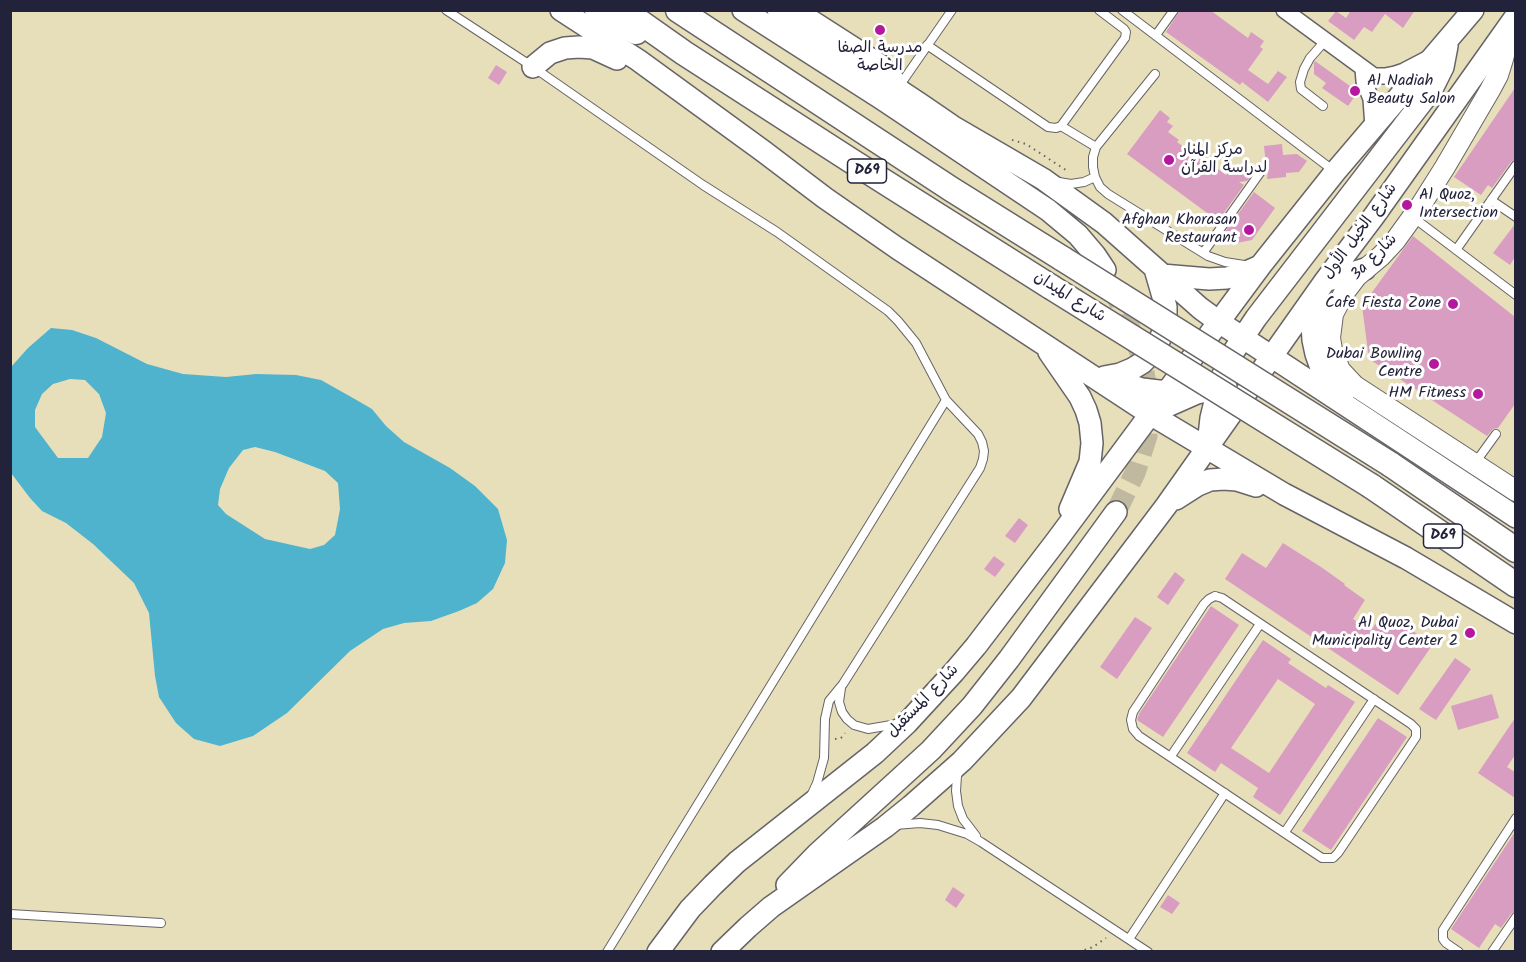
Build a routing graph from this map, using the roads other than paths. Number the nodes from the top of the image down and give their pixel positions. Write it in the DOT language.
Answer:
graph roads {
  1 [pos="446,10"];
  2 [pos="561,10"];
  3 [pos="597,10"];
  4 [pos="623,10"];
  5 [pos="678,10"];
  6 [pos="701,10"];
  7 [pos="743,10"];
  8 [pos="778,10"];
  9 [pos="800,10"];
  10 [pos="952,10"];
  11 [pos="1099,10"];
  12 [pos="1122,10"];
  13 [pos="1174,10"];
  14 [pos="1284,10"];
  15 [pos="1473,10"];
  16 [pos="1512,21"];
  17 [pos="1156,35"];
  18 [pos="1325,41"];
  19 [pos="927,45"];
  20 [pos="1442,48"];
  21 [pos="684,53"];
  22 [pos="638,60"];
  23 [pos="758,62"];
  24 [pos="533,67"];
  25 [pos="1363,68"];
  26 [pos="1155,74"];
  27 [pos="902,89"];
  28 [pos="1323,106"];
  29 [pos="1061,126"];
  30 [pos="1373,127"];
  31 [pos="1096,147"];
  32 [pos="1515,165"];
  33 [pos="1262,170"];
  34 [pos="1335,172"];
  35 [pos="1095,177"];
  36 [pos="1043,179"];
  37 [pos="1491,200"];
  38 [pos="1413,217"];
  39 [pos="1515,217"];
  40 [pos="1456,250"];
  41 [pos="1206,255"];
  42 [pos="1261,265"];
  43 [pos="1365,269"];
  44 [pos="1105,270"];
  45 [pos="1159,272"];
  46 [pos="1321,286"];
  47 [pos="1515,295"];
  48 [pos="1219,322"];
  49 [pos="1242,338"];
  50 [pos="1042,343"];
  51 [pos="1272,357"];
  52 [pos="1095,377"];
  53 [pos="1254,382"];
  54 [pos="1213,386"];
  55 [pos="1167,392"];
  56 [pos="946,400"];
  57 [pos="1150,414"];
  58 [pos="1384,430"];
  59 [pos="1496,434"];
  60 [pos="1201,445"];
  61 [pos="1474,464"];
  62 [pos="1515,491"];
  63 [pos="1284,494"];
  64 [pos="1166,506"];
  65 [pos="1116,512"];
  66 [pos="1515,517"];
  67 [pos="1057,540"];
  68 [pos="1515,550"];
  69 [pos="1515,585"];
  70 [pos="1515,622"];
  71 [pos="1260,624"];
  72 [pos="843,684"];
  73 [pos="1374,699"];
  74 [pos="907,723"];
  75 [pos="1171,756"];
  76 [pos="962,761"];
  77 [pos="1225,793"];
  78 [pos="806,807"];
  79 [pos="1515,818"];
  80 [pos="885,827"];
  81 [pos="1285,832"];
  82 [pos="981,842"];
  83 [pos="771,907"];
  84 [pos="10,914"];
  85 [pos="1515,917"];
  86 [pos="161,923"];
  87 [pos="1129,939"];
  88 [pos="607,951"];
  89 [pos="658,951"];
  90 [pos="722,951"];
  91 [pos="1148,951"];
  92 [pos="1460,951"];
  93 [pos="1492,951"];
  1 -- 24 [label="lane"];
  2 -- 22 [label="main road"];
  3 -- 21 [label="main road"];
  4 -- 21 [label="main road, شارع الميدان / D69"];
  5 -- 23 [label="main road, شارع الميدان / D69"];
  6 -- 23 [label="main road"];
  7 -- 44 [label="main road"];
  8 -- 27 [label="main road"];
  9 -- 27 [label="street"];
  10 -- 19 [label="lane"];
  11 -- 29 [label="lane"];
  12 -- 17 [label="lane"];
  13 -- 17 [label="lane"];
  14 -- 18 [label="street"];
  15 -- 20 [label="main road"];
  16 -- 38 [label="street, 3a شارع"];
  16 -- 46 [label="main road, شارع الخيل الأول"];
  17 -- 34 [label="lane"];
  18 -- 25 [label="street"];
  18 -- 28 [label="lane"];
  19 -- 27 [label="lane"];
  19 -- 29 [label="lane"];
  20 -- 25 [label="street"];
  20 -- 30 [label="main road"];
  20 -- 49 [label="main road"];
  21 -- 69 [label="main road, شارع الميدان / D69, bridge"];
  22 -- 24 [label="main road"];
  22 -- 50 [label="main road"];
  23 -- 68 [label="main road, شارع الميدان / D69, bridge"];
  24 -- 56 [label="lane"];
  25 -- 30 [label="street"];
  26 -- 31 [label="lane"];
  27 -- 36 [label="main road"];
  29 -- 31 [label="lane"];
  30 -- 34 [label="main road"];
  31 -- 35 [label="lane"];
  32 -- 37 [label="lane"];
  33 -- 41 [label="lane"];
  34 -- 42 [label="main road"];
  35 -- 36 [label="lane"];
  35 -- 41 [label="lane"];
  36 -- 45 [label="main road"];
  37 -- 39 [label="lane"];
  37 -- 40 [label="lane"];
  38 -- 40 [label="lane"];
  38 -- 43 [label="street, 3a شارع"];
  40 -- 47 [label="lane"];
  41 -- 42 [label="lane"];
  42 -- 45 [label="main road"];
  42 -- 48 [label="main road"];
  43 -- 46 [label="main road"];
  43 -- 61 [label="street, 3a شارع"];
  45 -- 48 [label="main road"];
  45 -- 52 [label="main road"];
  46 -- 51 [label="main road, شارع الخيل الأول"];
  46 -- 58 [label="main road"];
  48 -- 49 [label="main road"];
  48 -- 54 [label="main road"];
  48 -- 55 [label="main road"];
  49 -- 51 [label="main road"];
  49 -- 54 [label="main road"];
  50 -- 52 [label="main road"];
  50 -- 67 [label="main road"];
  51 -- 53 [label="main road, شارع الخيل الأول"];
  51 -- 54 [label="main road"];
  51 -- 58 [label="main road"];
  52 -- 55 [label="main road"];
  52 -- 57 [label="main road"];
  53 -- 54 [label="main road"];
  53 -- 58 [label="main road"];
  53 -- 60 [label="main road, شارع الخيل الأول"];
  54 -- 55 [label="main road"];
  54 -- 57 [label="main road"];
  54 -- 60 [label="main road"];
  55 -- 57 [label="main road"];
  56 -- 72 [label="lane"];
  56 -- 88 [label="lane"];
  57 -- 60 [label="main road"];
  57 -- 67 [label="main road, شارع المستقبل"];
  58 -- 66 [label="main road"];
  59 -- 61 [label="lane"];
  60 -- 63 [label="main road"];
  60 -- 64 [label="main road"];
  61 -- 62 [label="street, 3a شارع"];
  63 -- 64 [label="main road"];
  63 -- 70 [label="main road"];
  64 -- 76 [label="main road"];
  65 -- 83 [label="main road"];
  67 -- 74 [label="main road, شارع المستقبل"];
  71 -- 73 [label="lane"];
  71 -- 75 [label="lane"];
  71 -- 75 [label="lane"];
  72 -- 74 [label="lane"];
  72 -- 78 [label="lane"];
  73 -- 81 [label="lane"];
  73 -- 81 [label="lane"];
  74 -- 78 [label="main road, شارع المستقبل"];
  75 -- 77 [label="lane"];
  76 -- 80 [label="main road"];
  76 -- 82 [label="lane"];
  77 -- 81 [label="lane"];
  77 -- 87 [label="lane"];
  78 -- 89 [label="main road, شارع المستقبل"];
  79 -- 92 [label="lane"];
  80 -- 82 [label="lane"];
  80 -- 83 [label="main road"];
  82 -- 87 [label="lane"];
  83 -- 90 [label="main road"];
  84 -- 86 [label="lane"];
  85 -- 93 [label="lane"];
  87 -- 91 [label="lane"];
}
